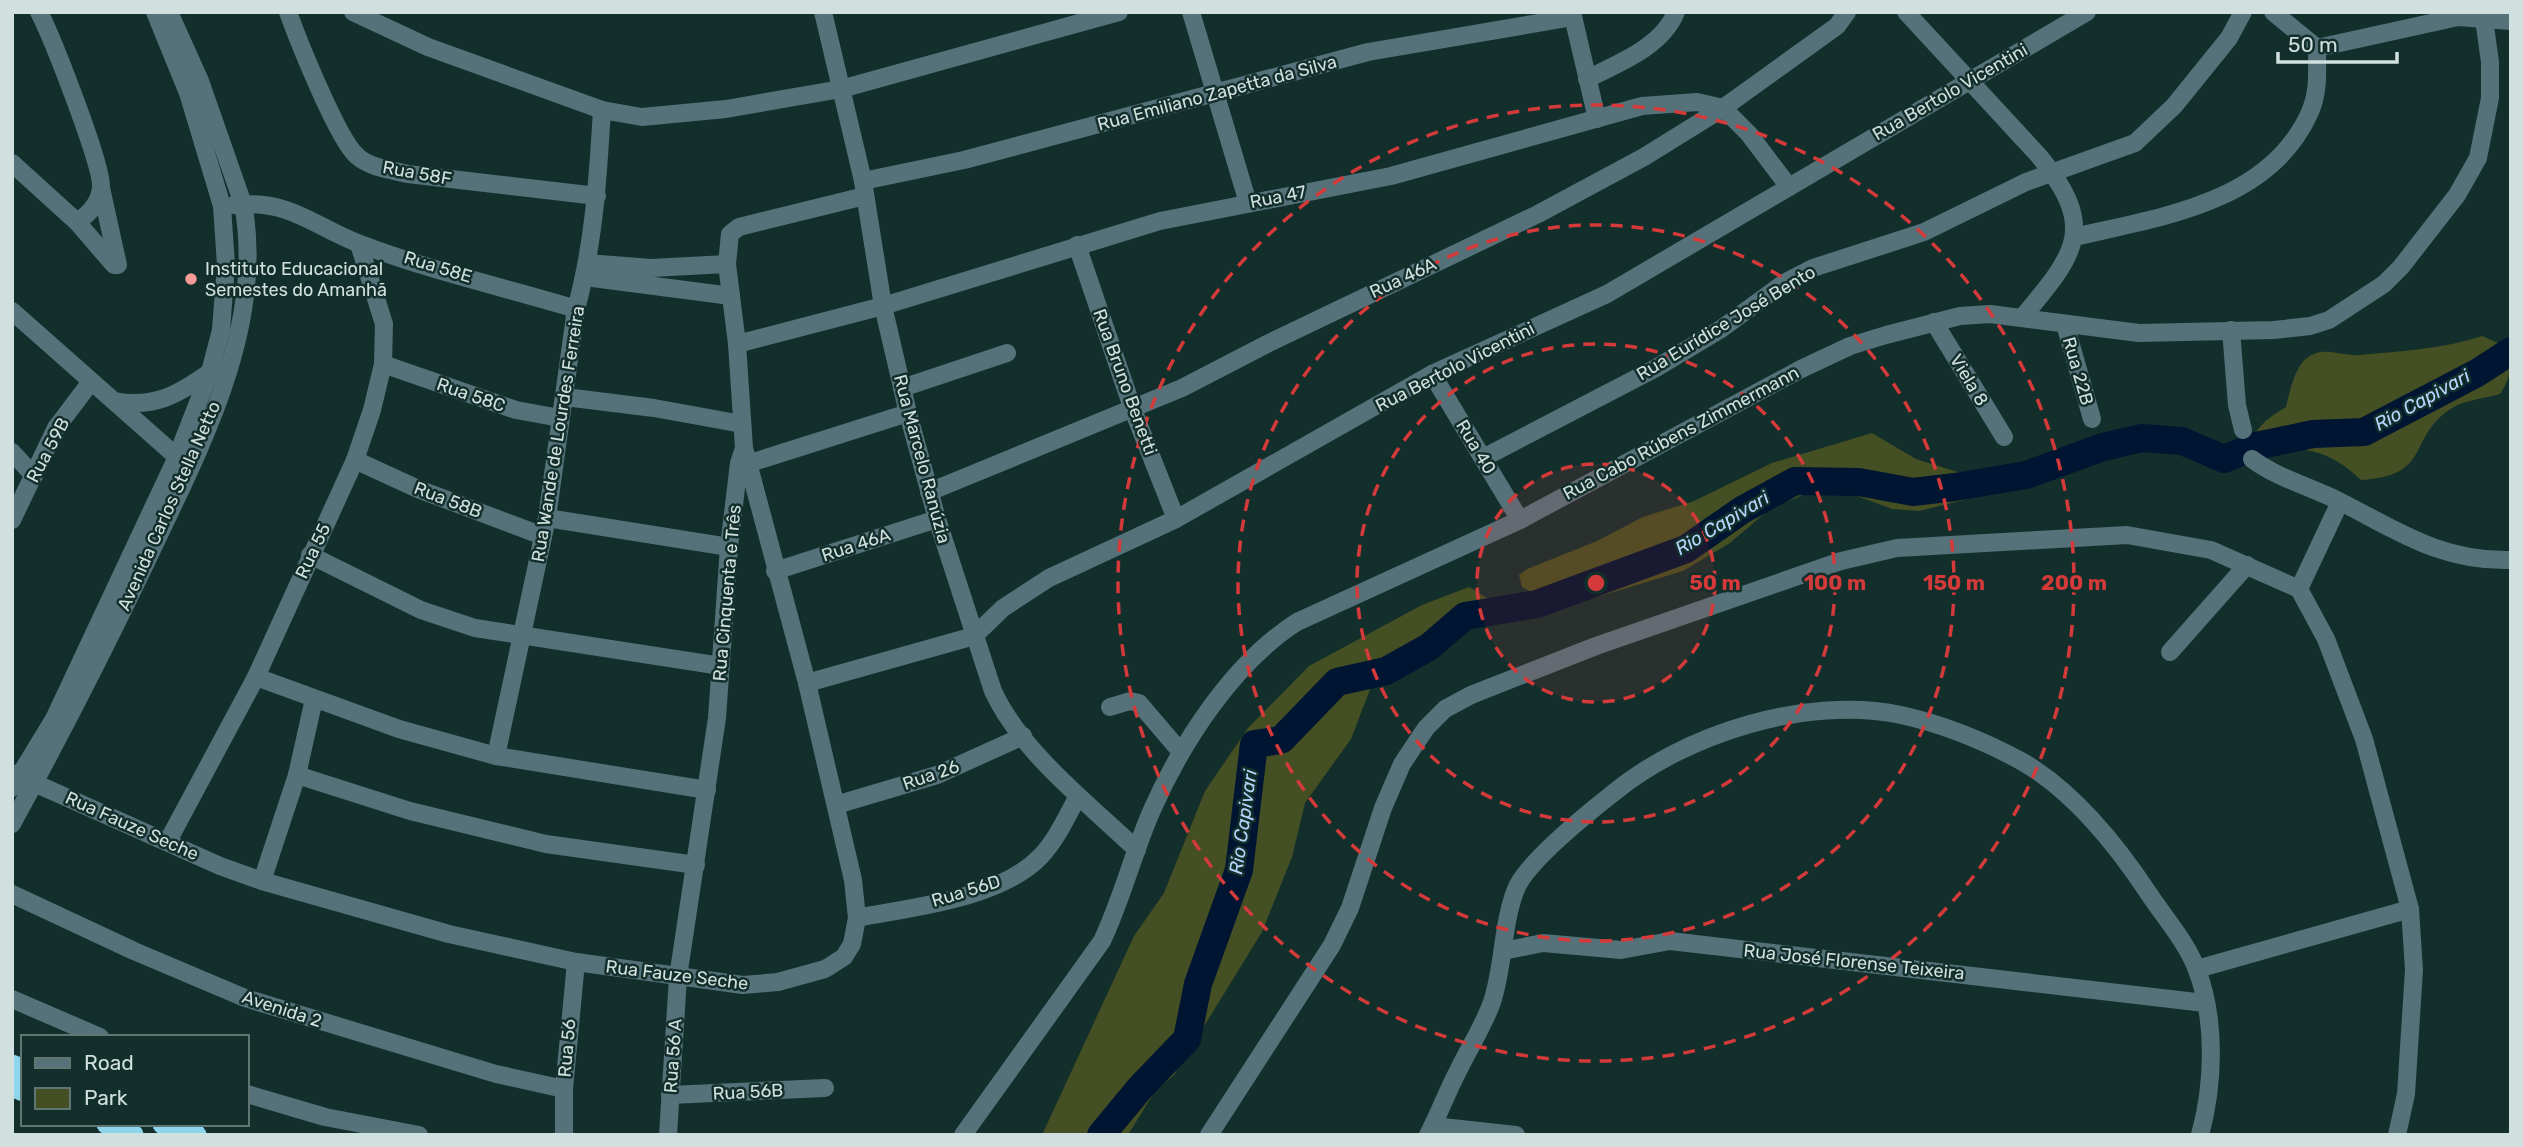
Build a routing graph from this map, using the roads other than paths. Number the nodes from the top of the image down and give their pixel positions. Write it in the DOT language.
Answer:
graph roads {
  1 [pos="39,12"];
  2 [pos="155,12"];
  3 [pos="169,12"];
  4 [pos="288,12"];
  5 [pos="353,12"];
  6 [pos="823,12"];
  7 [pos="1119,12"];
  8 [pos="1191,12"];
  9 [pos="1676,12"];
  10 [pos="1847,12"];
  11 [pos="1906,12"];
  12 [pos="2088,12"];
  13 [pos="2243,12"];
  14 [pos="2273,12"];
  15 [pos="1573,15"];
  16 [pos="2484,17"];
  17 [pos="2511,21"];
  18 [pos="2317,48"];
  19 [pos="1587,79"];
  20 [pos="1968,79"];
  21 [pos="841,89"];
  22 [pos="1216,93"];
  23 [pos="1723,108"];
  24 [pos="602,110"];
  25 [pos="1597,119"];
  26 [pos="12,163"];
  27 [pos="2054,174"];
  28 [pos="101,187"];
  29 [pos="1789,187"];
  30 [pos="864,189"];
  31 [pos="597,196"];
  32 [pos="1248,203"];
  33 [pos="243,204"];
  34 [pos="222,206"];
  35 [pos="82,218"];
  36 [pos="753,224"];
  37 [pos="2074,237"];
  38 [pos="359,244"];
  39 [pos="1077,245"];
  40 [pos="727,264"];
  41 [pos="586,270"];
  42 [pos="731,296"];
  43 [pos="883,306"];
  44 [pos="576,309"];
  45 [pos="12,311"];
  46 [pos="2022,318"];
  47 [pos="1934,322"];
  48 [pos="2065,324"];
  49 [pos="2231,330"];
  50 [pos="737,344"];
  51 [pos="1007,353"];
  52 [pos="383,364"];
  53 [pos="210,372"];
  54 [pos="1432,374"];
  55 [pos="90,383"];
  56 [pos="902,388"];
  57 [pos="565,397"];
  58 [pos="114,401"];
  59 [pos="1133,410"];
  60 [pos="908,413"];
  61 [pos="560,418"];
  62 [pos="2092,419"];
  63 [pos="742,424"];
  64 [pos="2243,430"];
  65 [pos="2004,437"];
  66 [pos="12,452"];
  67 [pos="744,458"];
  68 [pos="1483,458"];
  69 [pos="2252,459"];
  70 [pos="355,460"];
  71 [pos="183,463"];
  72 [pos="34,476"];
  73 [pos="929,492"];
  74 [pos="2340,502"];
  75 [pos="547,518"];
  76 [pos="763,518"];
  77 [pos="937,519"];
  78 [pos="1176,519"];
  79 [pos="12,520"];
  80 [pos="1520,520"];
  81 [pos="732,522"];
  82 [pos="542,536"];
  83 [pos="729,547"];
  84 [pos="310,555"];
  85 [pos="2511,560"];
  86 [pos="2248,565"];
  87 [pos="775,571"];
  88 [pos="2298,589"];
  89 [pos="524,634"];
  90 [pos="974,636"];
  91 [pos="2170,652"];
  92 [pos="721,666"];
  93 [pos="256,677"];
  94 [pos="807,683"];
  95 [pos="314,699"];
  96 [pos="1110,707"];
  97 [pos="1023,736"];
  98 [pos="1180,751"];
  99 [pos="496,756"];
  100 [pos="297,775"];
  101 [pos="20,779"];
  102 [pos="708,790"];
  103 [pos="1078,796"];
  104 [pos="836,805"];
  105 [pos="12,824"];
  106 [pos="168,841"];
  107 [pos="1137,850"];
  108 [pos="696,865"];
  109 [pos="262,881"];
  110 [pos="12,894"];
  111 [pos="2410,909"];
  112 [pos="857,918"];
  113 [pos="1503,951"];
  114 [pos="576,962"];
  115 [pos="2197,969"];
  116 [pos="678,977"];
  117 [pos="12,999"];
  118 [pos="2205,1003"];
  119 [pos="95,1035"];
  120 [pos="825,1088"];
  121 [pos="564,1089"];
  122 [pos="248,1094"];
  123 [pos="670,1095"];
  124 [pos="112,1126"];
  125 [pos="169,1126"];
  126 [pos="1430,1130"];
  127 [pos="2201,1133"];
  128 [pos="133,1135"];
  129 [pos="196,1135"];
  130 [pos="419,1135"];
  131 [pos="564,1135"];
  132 [pos="668,1135"];
  133 [pos="963,1135"];
  134 [pos="1209,1135"];
  135 [pos="1516,1135"];
  136 [pos="2397,1135"];
  1 -- 28 [label="street"];
  2 -- 34 [label="street"];
  3 -- 33 [label="street, Avenida Carlos Stella Netto"];
  4 -- 31 [label="street, Rua 58F"];
  5 -- 24 [label="street"];
  6 -- 21 [label="street, Rua Marcelo Ranúzia"];
  7 -- 21 [label="street"];
  8 -- 22 [label="street"];
  9 -- 19 [label="street"];
  10 -- 23 [label="street, Rua 46A"];
  11 -- 20 [label="street"];
  12 -- 20 [label="street, Rua Bertolo Vicentini"];
  13 -- 27 [label="street, Rua Eurídice José Bento"];
  14 -- 18 [label="street"];
  15 -- 19 [label="street"];
  15 -- 22 [label="street, Rua Emiliano Zapetta da Silva"];
  16 -- 17 [label="street"];
  16 -- 18 [label="street"];
  16 -- 49 [label="street, Rua Cabo Rúbens Zimmermann"];
  18 -- 37 [label="street"];
  19 -- 25 [label="street"];
  20 -- 27 [label="street"];
  20 -- 29 [label="street, Rua Bertolo Vicentini"];
  21 -- 24 [label="street"];
  21 -- 30 [label="street, Rua Marcelo Ranúzia"];
  22 -- 30 [label="street, Rua Emiliano Zapetta da Silva"];
  22 -- 32 [label="street"];
  23 -- 25 [label="street, Rua 47"];
  23 -- 29 [label="street"];
  23 -- 59 [label="street, Rua 46A"];
  24 -- 31 [label="street, Rua Wande de Lourdes Ferreira"];
  25 -- 32 [label="street, Rua 47"];
  26 -- 35 [label="street"];
  27 -- 37 [label="street"];
  27 -- 68 [label="street, Rua Eurídice José Bento"];
  28 -- 35 [label="street"];
  28 -- 35 [label="street"];
  29 -- 54 [label="street, Rua Bertolo Vicentini"];
  30 -- 36 [label="street, Rua Emiliano Zapetta da Silva"];
  30 -- 43 [label="street, Rua Marcelo Ranúzia"];
  31 -- 41 [label="street, Rua Wande de Lourdes Ferreira"];
  32 -- 39 [label="street, Rua 47"];
  33 -- 34 [label="street, Rua 58E"];
  33 -- 38 [label="street, Rua 58E"];
  33 -- 71 [label="street, Avenida Carlos Stella Netto"];
  34 -- 53 [label="street"];
  36 -- 40 [label="street, Rua Cinquenta e Três"];
  37 -- 46 [label="street"];
  38 -- 44 [label="street, Rua 58E"];
  38 -- 52 [label="street, Rua 55"];
  39 -- 43 [label="street, Rua 47"];
  39 -- 59 [label="street, Rua Bruno Benetti"];
  40 -- 41 [label="street"];
  40 -- 42 [label="street, Rua Cinquenta e Três"];
  41 -- 42 [label="street"];
  41 -- 44 [label="street, Rua Wande de Lourdes Ferreira"];
  42 -- 50 [label="street, Rua Cinquenta e Três"];
  43 -- 50 [label="street, Rua 47"];
  43 -- 56 [label="street, Rua Marcelo Ranúzia"];
  44 -- 57 [label="street, Rua Wande de Lourdes Ferreira"];
  45 -- 55 [label="street"];
  46 -- 47 [label="street, Rua Cabo Rúbens Zimmermann"];
  46 -- 48 [label="street, Rua Cabo Rúbens Zimmermann"];
  47 -- 65 [label="street, Viela 8"];
  47 -- 80 [label="street, Rua Cabo Rúbens Zimmermann"];
  48 -- 49 [label="street, Rua Cabo Rúbens Zimmermann"];
  48 -- 62 [label="street, Rua 22B"];
  49 -- 64 [label="street"];
  50 -- 63 [label="street, Rua Cinquenta e Três"];
  51 -- 56 [label="street"];
  52 -- 61 [label="street, Rua 58C"];
  52 -- 70 [label="street, Rua 55"];
  53 -- 58 [label="street"];
  53 -- 71 [label="street"];
  54 -- 68 [label="street, Rua 40"];
  54 -- 78 [label="street, Rua Bertolo Vicentini"];
  55 -- 58 [label="street"];
  55 -- 72 [label="street, Rua 59B"];
  56 -- 60 [label="street, Rua Marcelo Ranúzia"];
  57 -- 61 [label="street, Rua Wande de Lourdes Ferreira"];
  57 -- 63 [label="street"];
  58 -- 71 [label="street"];
  59 -- 73 [label="street, Rua 46A"];
  59 -- 78 [label="street, Rua Bruno Benetti"];
  60 -- 67 [label="street"];
  60 -- 73 [label="street, Rua Marcelo Ranúzia"];
  61 -- 75 [label="street, Rua Wande de Lourdes Ferreira"];
  63 -- 67 [label="street, Rua Cinquenta e Três"];
  66 -- 72 [label="street"];
  67 -- 76 [label="street, Rua Fauze Seche"];
  67 -- 81 [label="street, Rua Cinquenta e Três"];
  68 -- 80 [label="street, Rua 40"];
  69 -- 74 [label="street"];
  70 -- 82 [label="street, Rua 58B"];
  70 -- 84 [label="street, Rua 55"];
  71 -- 101 [label="street"];
  72 -- 79 [label="street, Rua 59B"];
  73 -- 77 [label="street, Rua Marcelo Ranúzia"];
  74 -- 85 [label="street"];
  74 -- 88 [label="street"];
  75 -- 82 [label="street, Rua Wande de Lourdes Ferreira"];
  75 -- 83 [label="street"];
  76 -- 81 [label="street"];
  76 -- 87 [label="street, Rua Fauze Seche"];
  77 -- 87 [label="street, Rua 46A"];
  77 -- 90 [label="street, Rua Marcelo Ranúzia"];
  78 -- 90 [label="street, Rua Bertolo Vicentini"];
  80 -- 98 [label="street, Rua Cabo Rúbens Zimmermann"];
  81 -- 83 [label="street, Rua Cinquenta e Três"];
  82 -- 89 [label="street, Rua Wande de Lourdes Ferreira"];
  83 -- 92 [label="street, Rua Cinquenta e Três"];
  84 -- 89 [label="street"];
  84 -- 93 [label="street, Rua 55"];
  86 -- 88 [label="street"];
  86 -- 91 [label="street"];
  86 -- 134 [label="street"];
  87 -- 94 [label="street, Rua Fauze Seche"];
  88 -- 111 [label="street"];
  89 -- 92 [label="street"];
  89 -- 99 [label="street, Rua Wande de Lourdes Ferreira"];
  90 -- 94 [label="street, Rua Bertolo Vicentini"];
  90 -- 97 [label="street, Rua Marcelo Ranúzia"];
  92 -- 102 [label="street, Rua Cinquenta e Três"];
  93 -- 95 [label="street"];
  93 -- 106 [label="street, Rua 55"];
  94 -- 104 [label="street, Rua Fauze Seche"];
  95 -- 99 [label="street"];
  95 -- 100 [label="street"];
  96 -- 98 [label="street"];
  97 -- 103 [label="street, Rua Marcelo Ranúzia"];
  97 -- 104 [label="street, Rua 26"];
  98 -- 107 [label="street, Rua Cabo Rúbens Zimmermann"];
  99 -- 102 [label="street"];
  100 -- 108 [label="street"];
  100 -- 109 [label="street"];
  101 -- 105 [label="street"];
  101 -- 106 [label="street, Rua Fauze Seche"];
  102 -- 108 [label="street, Rua Cinquenta e Três"];
  103 -- 107 [label="street, Rua Marcelo Ranúzia"];
  103 -- 112 [label="street, Rua 56D"];
  104 -- 112 [label="street, Rua Fauze Seche"];
  106 -- 109 [label="street, Rua Fauze Seche"];
  107 -- 133 [label="street, Rua Cabo Rúbens Zimmermann"];
  108 -- 116 [label="street, Rua Cinquenta e Três"];
  109 -- 114 [label="street, Rua Fauze Seche"];
  110 -- 121 [label="street, Avenida 2"];
  111 -- 115 [label="street"];
  111 -- 136 [label="street"];
  112 -- 116 [label="street, Rua Fauze Seche"];
  113 -- 115 [label="street"];
  113 -- 118 [label="street, Rua José Florense Teixeira"];
  113 -- 126 [label="street"];
  114 -- 116 [label="street, Rua Fauze Seche"];
  114 -- 121 [label="street, Rua 56"];
  115 -- 118 [label="street"];
  116 -- 123 [label="street, Rua 56 A"];
  117 -- 119 [label="street"];
  118 -- 127 [label="street"];
  120 -- 123 [label="street, Rua 56B"];
  121 -- 131 [label="street, Rua 56"];
  122 -- 130 [label="street"];
  123 -- 132 [label="street, Rua 56 A"];
  124 -- 128 [label="highway"];
  125 -- 129 [label="highway"];
  126 -- 135 [label="street"];
}
